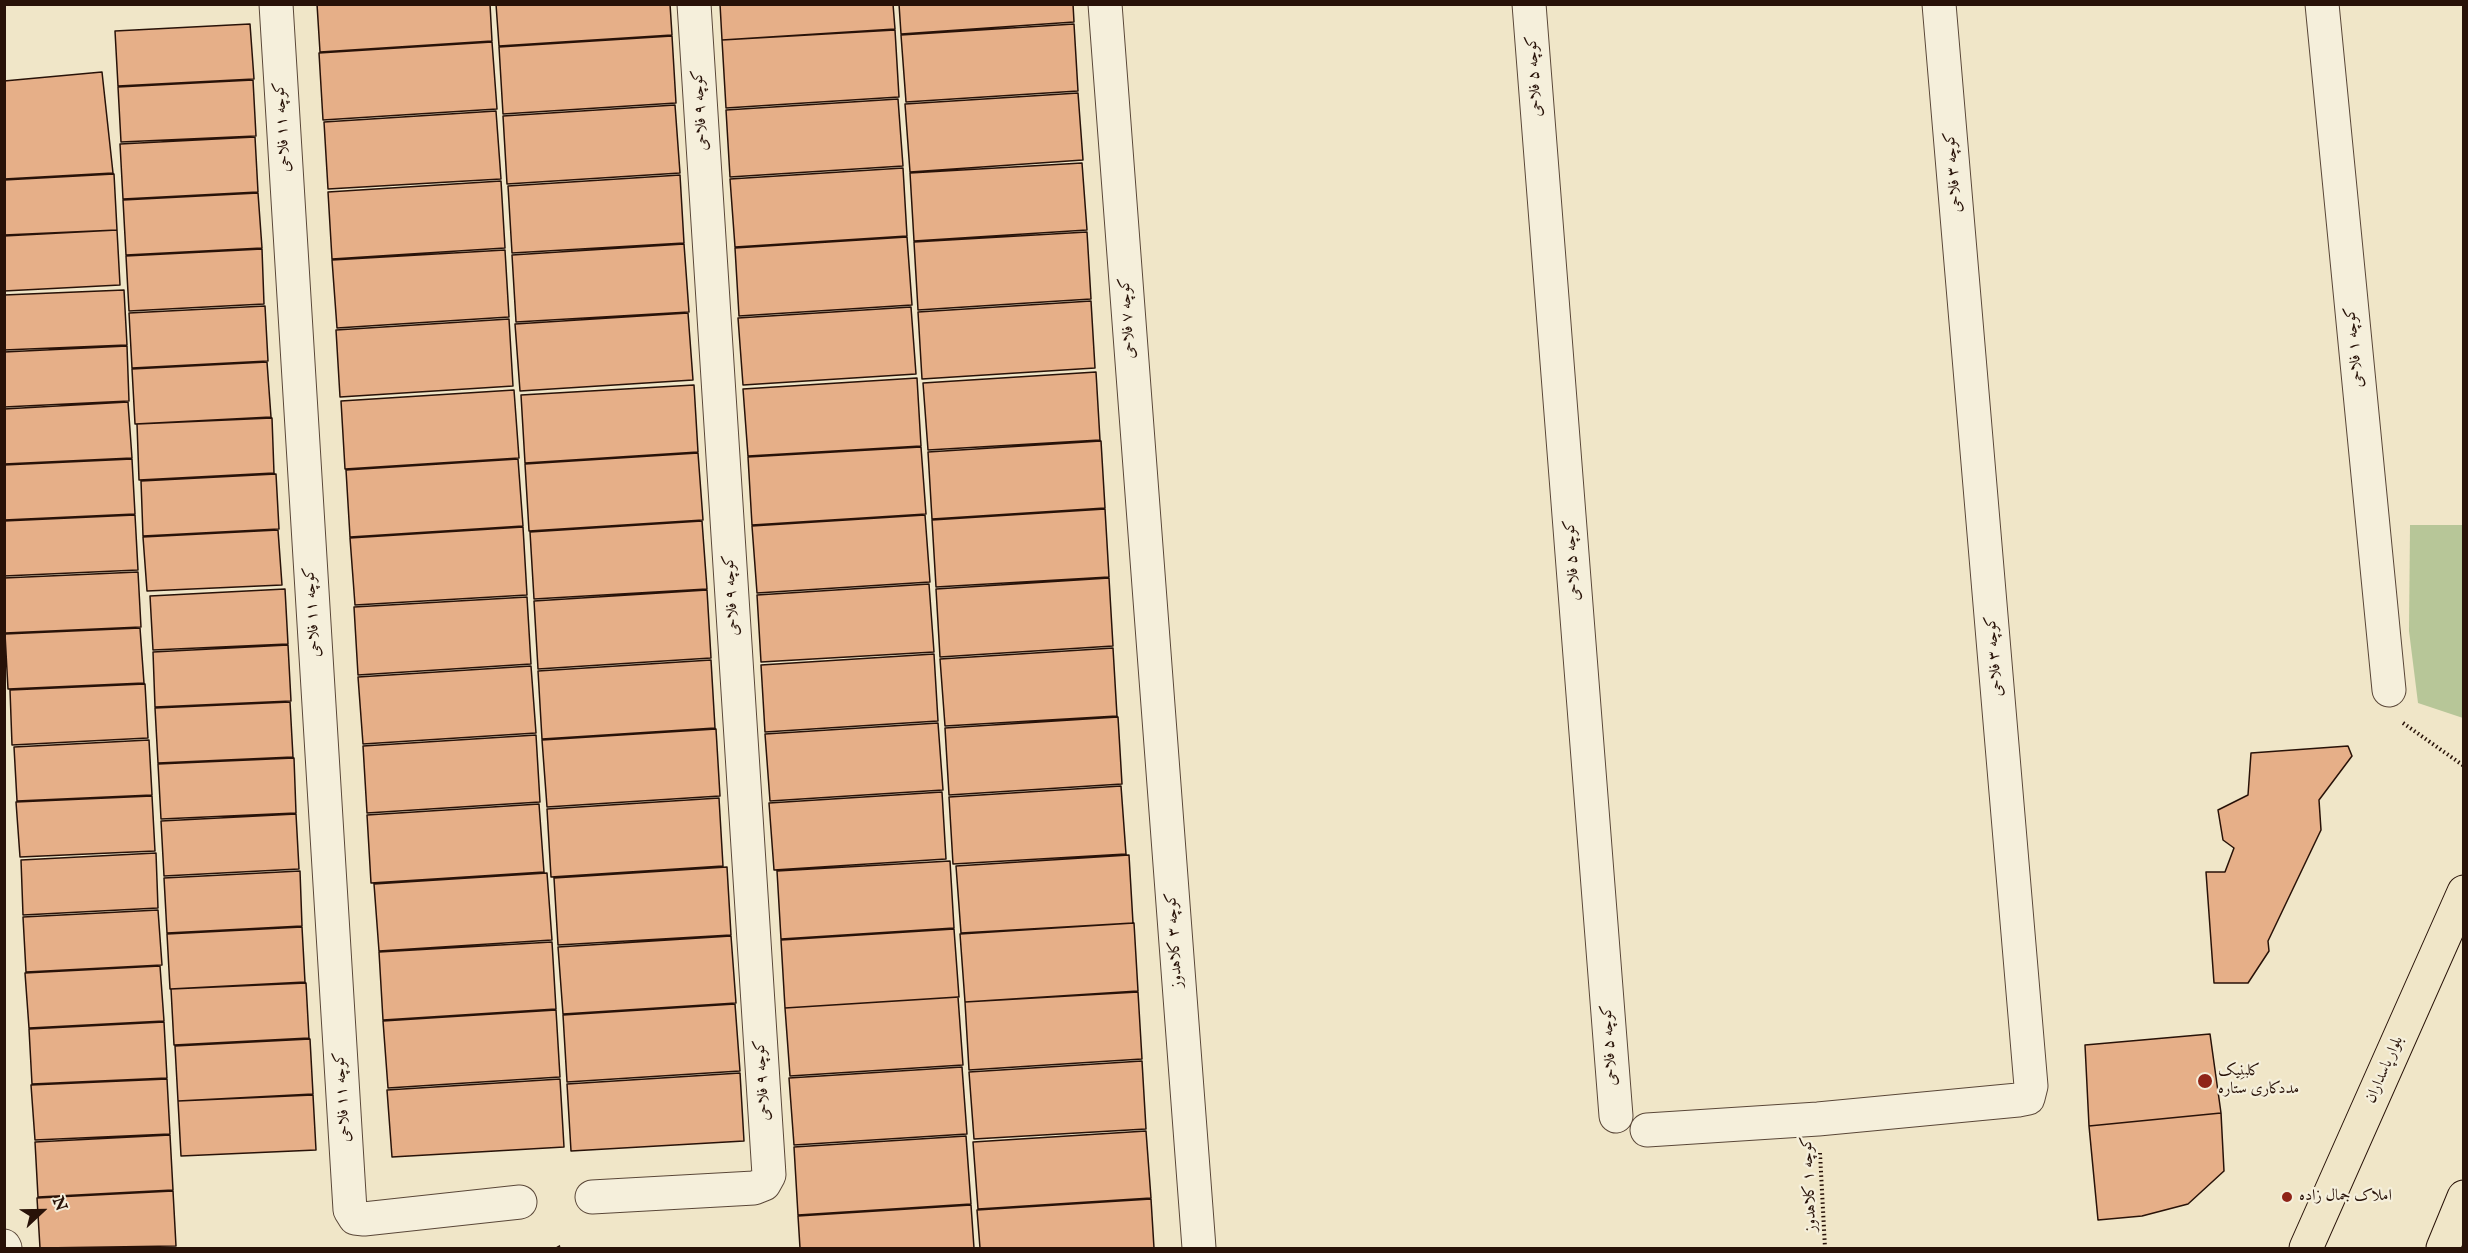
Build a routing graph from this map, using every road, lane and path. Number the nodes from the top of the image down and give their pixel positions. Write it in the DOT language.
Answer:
graph roads {
  1 [pos="276,4"];
  2 [pos="694,4"];
  3 [pos="1105,4"];
  4 [pos="1529,4"];
  5 [pos="1939,4"];
  6 [pos="2322,4"];
  7 [pos="1151,632"];
  8 [pos="2389,690"];
  9 [pos="2463,766"];
  10 [pos="2463,892"];
  11 [pos="1616,1116"];
  12 [pos="1818,1119"];
  13 [pos="1647,1130"];
  14 [pos="592,1197"];
  15 [pos="2463,1197"];
  16 [pos="520,1202"];
  17 [pos="1199,1248"];
  18 [pos="1825,1248"];
  19 [pos="2306,1248"];
  20 [pos="2443,1248"];
  1 -- 16 [label="street, کوچه ۱۱ فلاحی"];
  2 -- 14 [label="street, کوچه ۹ فلاحی"];
  3 -- 7 [label="street, کوچه ۷ فلاحی"];
  4 -- 11 [label="street, کوچه ۵ فلاحی"];
  5 -- 12 [label="street, کوچه ۳ فلاحی"];
  6 -- 8 [label="street, کوچه ۱ فلاحی"];
  7 -- 17 [label="street, کوچه ۳ کلاهدوز"];
  8 -- 9 [label="path"];
  10 -- 19 [label="main road, بلوار پاسداران"];
  12 -- 13 [label="street"];
  12 -- 18 [label="path, کوچه ۱ کلاهدوز"];
  15 -- 20 [label="main road"];
}
